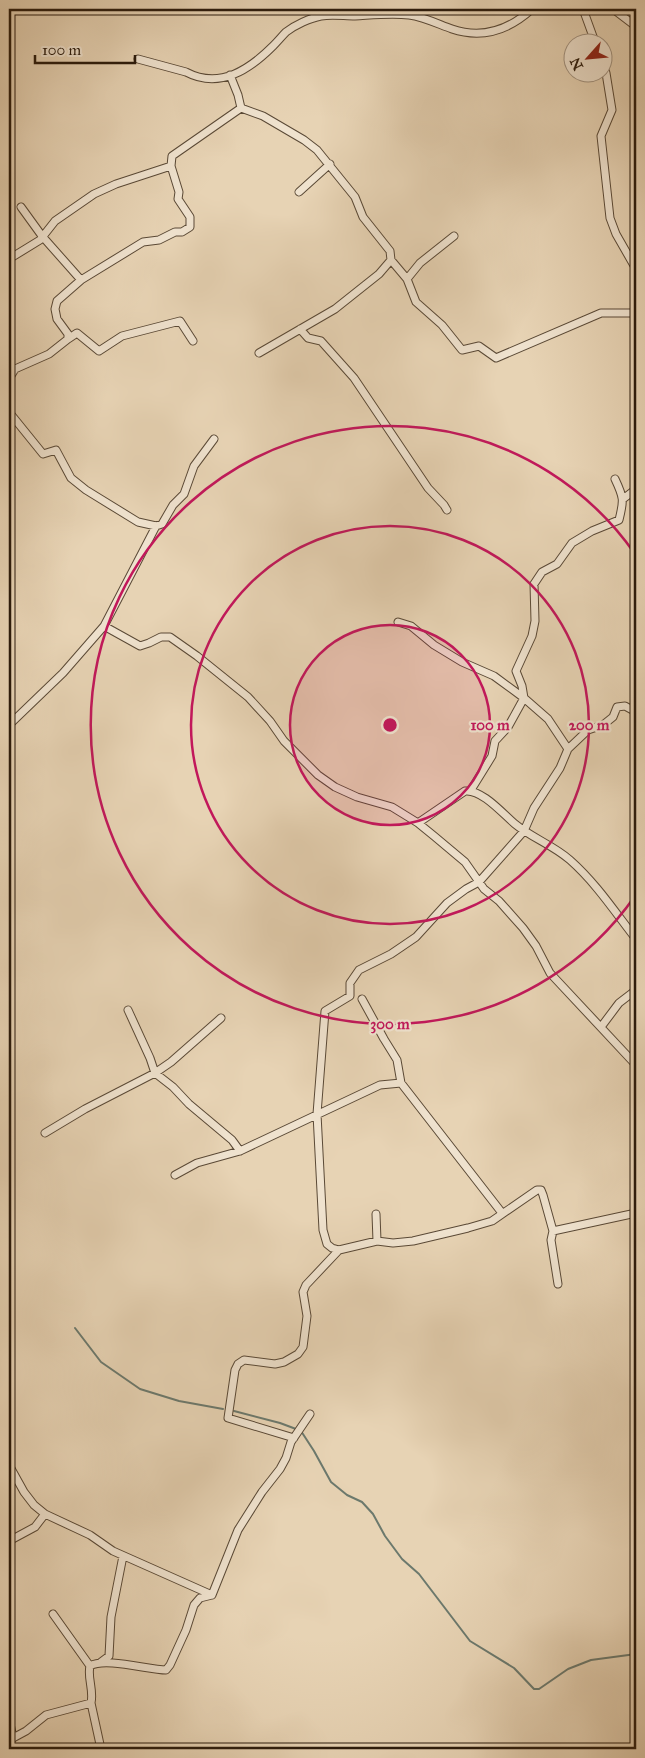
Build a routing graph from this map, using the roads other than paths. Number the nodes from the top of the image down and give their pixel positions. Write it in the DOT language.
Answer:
graph roads {
  1 [pos="532,9"];
  2 [pos="583,9"];
  3 [pos="613,9"];
  4 [pos="636,30"];
  5 [pos="591,32"];
  6 [pos="138,59"];
  7 [pos="230,75"];
  8 [pos="607,82"];
  9 [pos="241,108"];
  10 [pos="330,164"];
  11 [pos="171,166"];
  12 [pos="299,192"];
  13 [pos="21,207"];
  14 [pos="42,236"];
  15 [pos="454,236"];
  16 [pos="9,258"];
  17 [pos="391,260"];
  18 [pos="636,269"];
  19 [pos="406,279"];
  20 [pos="81,280"];
  21 [pos="636,286"];
  22 [pos="636,292"];
  23 [pos="636,313"];
  24 [pos="300,329"];
  25 [pos="68,339"];
  26 [pos="193,340"];
  27 [pos="259,353"];
  28 [pos="9,379"];
  29 [pos="9,412"];
  30 [pos="214,439"];
  31 [pos="615,480"];
  32 [pos="636,489"];
  33 [pos="622,499"];
  34 [pos="446,510"];
  35 [pos="156,526"];
  36 [pos="398,622"];
  37 [pos="104,626"];
  38 [pos="524,698"];
  39 [pos="636,712"];
  40 [pos="9,726"];
  41 [pos="568,749"];
  42 [pos="471,790"];
  43 [pos="418,823"];
  44 [pos="524,831"];
  45 [pos="479,882"];
  46 [pos="636,939"];
  47 [pos="636,990"];
  48 [pos="362,999"];
  49 [pos="128,1010"];
  50 [pos="220,1018"];
  51 [pos="601,1027"];
  52 [pos="636,1065"];
  53 [pos="155,1074"];
  54 [pos="401,1083"];
  55 [pos="318,1114"];
  56 [pos="45,1133"];
  57 [pos="240,1150"];
  58 [pos="175,1175"];
  59 [pos="502,1213"];
  60 [pos="636,1213"];
  61 [pos="376,1214"];
  62 [pos="553,1231"];
  63 [pos="377,1241"];
  64 [pos="340,1250"];
  65 [pos="558,1284"];
  66 [pos="310,1414"];
  67 [pos="296,1436"];
  68 [pos="9,1465"];
  69 [pos="45,1514"];
  70 [pos="9,1541"];
  71 [pos="123,1556"];
  72 [pos="212,1596"];
  73 [pos="53,1614"];
  74 [pos="100,1662"];
  75 [pos="90,1666"];
  76 [pos="91,1703"];
  77 [pos="9,1719"];
  78 [pos="11,1737"];
  79 [pos="100,1749"];
  1 -- 7 [label="street"];
  2 -- 5 [label="street"];
  3 -- 4 [label="street"];
  6 -- 7 [label="street"];
  7 -- 9 [label="street"];
  8 -- 18 [label="street"];
  9 -- 10 [label="street"];
  9 -- 11 [label="street"];
  10 -- 12 [label="street"];
  10 -- 17 [label="street"];
  11 -- 14 [label="street"];
  11 -- 20 [label="street"];
  13 -- 14 [label="street"];
  14 -- 16 [label="street"];
  14 -- 20 [label="street"];
  15 -- 19 [label="street"];
  17 -- 19 [label="street"];
  17 -- 24 [label="street"];
  19 -- 23 [label="street"];
  20 -- 25 [label="street"];
  21 -- 22 [label="street"];
  24 -- 27 [label="street"];
  24 -- 34 [label="street"];
  25 -- 26 [label="street"];
  25 -- 28 [label="street"];
  29 -- 35 [label="street"];
  30 -- 35 [label="street"];
  31 -- 33 [label="street"];
  32 -- 33 [label="street"];
  33 -- 38 [label="street"];
  35 -- 37 [label="street"];
  36 -- 38 [label="street"];
  37 -- 40 [label="street"];
  37 -- 43 [label="street"];
  38 -- 41 [label="street"];
  38 -- 42 [label="street"];
  39 -- 41 [label="street"];
  41 -- 44 [label="street"];
  42 -- 43 [label="street"];
  42 -- 44 [label="street"];
  43 -- 45 [label="street"];
  44 -- 45 [label="street"];
  44 -- 46 [label="street"];
  45 -- 51 [label="street"];
  45 -- 55 [label="street"];
  47 -- 51 [label="street"];
  48 -- 54 [label="street"];
  49 -- 53 [label="street"];
  50 -- 53 [label="street"];
  51 -- 52 [label="street"];
  53 -- 56 [label="street"];
  53 -- 57 [label="street"];
  54 -- 55 [label="street"];
  54 -- 59 [label="street"];
  55 -- 57 [label="street"];
  55 -- 64 [label="street"];
  57 -- 58 [label="street"];
  59 -- 62 [label="street"];
  59 -- 63 [label="street"];
  60 -- 62 [label="street"];
  61 -- 63 [label="street"];
  62 -- 65 [label="street"];
  63 -- 64 [label="street"];
  64 -- 67 [label="street"];
  66 -- 67 [label="street"];
  67 -- 72 [label="street"];
  68 -- 69 [label="street"];
  69 -- 70 [label="street"];
  69 -- 71 [label="street"];
  71 -- 72 [label="street"];
  71 -- 74 [label="street"];
  72 -- 74 [label="street"];
  73 -- 75 [label="street"];
  74 -- 75 [label="street"];
  75 -- 76 [label="street"];
  76 -- 78 [label="street"];
  76 -- 79 [label="street"];
  77 -- 78 [label="street"];
}
